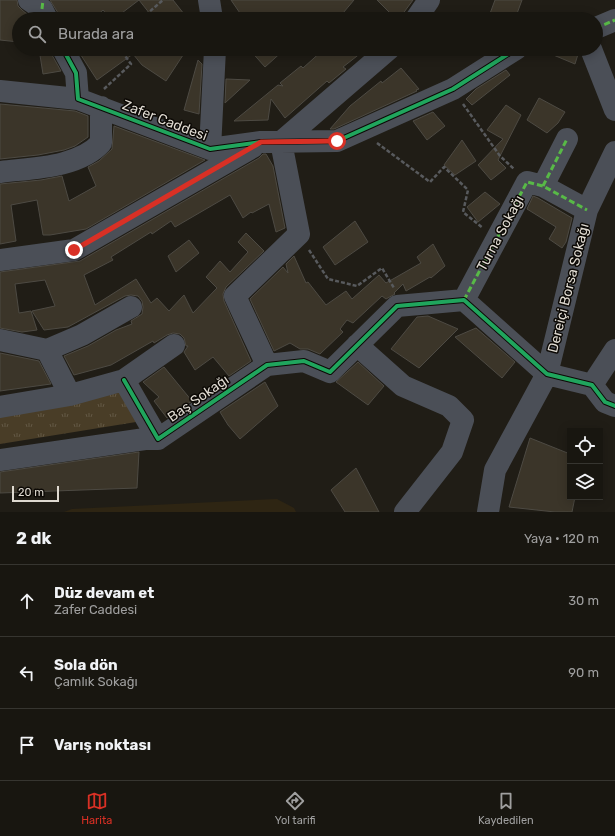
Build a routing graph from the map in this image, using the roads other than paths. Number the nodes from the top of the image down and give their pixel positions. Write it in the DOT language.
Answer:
graph roads {
  1 [pos="209,0"];
  2 [pos="429,0"];
  3 [pos="211,12"];
  4 [pos="421,12"];
  5 [pos="615,20"];
  6 [pos="603,25"];
  7 [pos="67,56"];
  8 [pos="215,56"];
  9 [pos="380,56"];
  10 [pos="505,56"];
  11 [pos="594,56"];
  12 [pos="0,91"];
  13 [pos="78,99"];
  14 [pos="102,99"];
  15 [pos="615,110"];
  16 [pos="567,140"];
  17 [pos="271,142"];
  18 [pos="210,149"];
  19 [pos="615,152"];
  20 [pos="0,172"];
  21 [pos="535,184"];
  22 [pos="587,210"];
  23 [pos="0,260"];
  24 [pos="464,300"];
  25 [pos="131,307"];
  26 [pos="0,340"];
  27 [pos="174,345"];
  28 [pos="357,345"];
  29 [pos="47,350"];
  30 [pos="615,350"];
  31 [pos="267,364"];
  32 [pos="547,374"];
  33 [pos="124,380"];
  34 [pos="592,385"];
  35 [pos="70,396"];
  36 [pos="615,406"];
  37 [pos="0,407"];
  38 [pos="158,439"];
  39 [pos="0,460"];
  40 [pos="405,512"];
  41 [pos="488,512"];
  1 -- 3 [label="street"];
  2 -- 4 [label="street"];
  5 -- 6 [label="street"];
  7 -- 13 [label="street"];
  8 -- 18 [label="street"];
  9 -- 17 [label="street"];
  10 -- 17 [label="street, Zafer Caddesi"];
  11 -- 15 [label="street"];
  12 -- 13 [label="street, Zafer Caddesi"];
  13 -- 14 [label="street, Zafer Caddesi"];
  14 -- 18 [label="street, Zafer Caddesi"];
  14 -- 20 [label="street"];
  16 -- 21 [label="street, Turna Sokağı"];
  17 -- 18 [label="street, Zafer Caddesi"];
  17 -- 23 [label="street"];
  17 -- 31 [label="street"];
  19 -- 22 [label="street, Dereiçi Borsa Sokağı"];
  21 -- 22 [label="street"];
  21 -- 24 [label="street, Turna Sokağı"];
  22 -- 32 [label="street, Dereiçi Borsa Sokağı"];
  24 -- 28 [label="street"];
  24 -- 32 [label="street"];
  25 -- 29 [label="street"];
  26 -- 29 [label="street"];
  27 -- 33 [label="street"];
  28 -- 31 [label="street"];
  28 -- 40 [label="street"];
  29 -- 35 [label="street"];
  30 -- 34 [label="street"];
  31 -- 38 [label="street, Baş Sokağı"];
  32 -- 34 [label="street"];
  32 -- 41 [label="street, Dereiçi Borsa Sokağı"];
  33 -- 35 [label="street"];
  33 -- 38 [label="street, Baş Sokağı"];
  34 -- 36 [label="street"];
  35 -- 37 [label="street"];
  38 -- 39 [label="street"];
}
